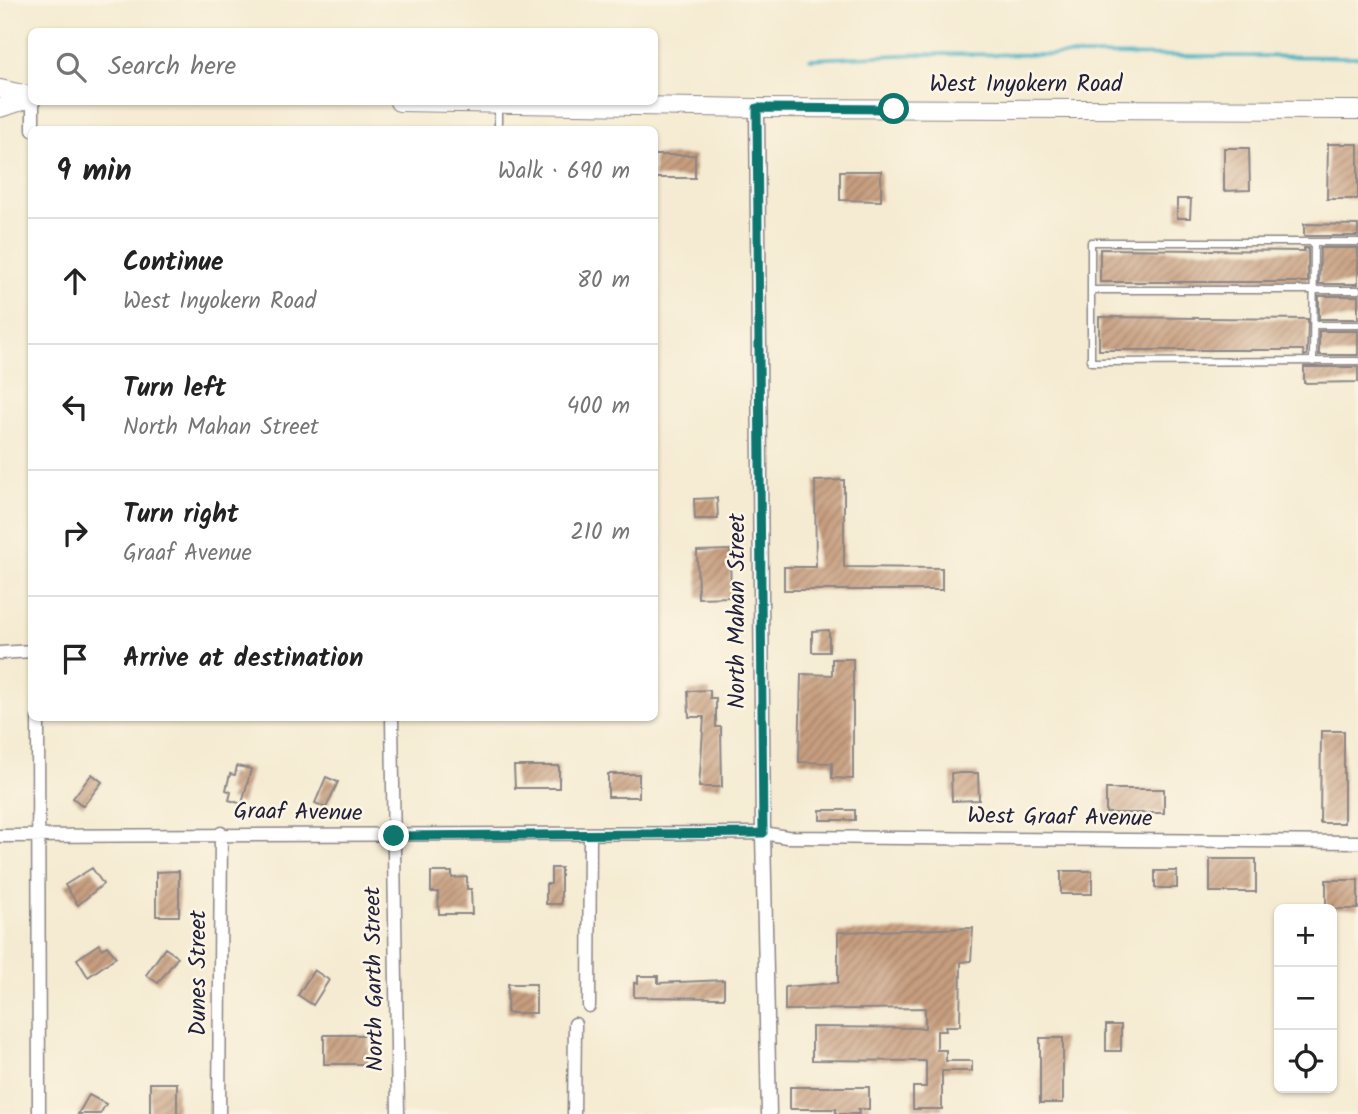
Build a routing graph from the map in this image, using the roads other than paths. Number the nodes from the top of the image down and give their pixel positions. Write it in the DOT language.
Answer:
graph roads {
  1 [pos="0,89"];
  2 [pos="28,97"];
  3 [pos="28,99"];
  4 [pos="32,105"];
  5 [pos="498,105"];
  6 [pos="563,105"];
  7 [pos="0,108"];
  8 [pos="757,108"];
  9 [pos="1358,110"];
  10 [pos="33,126"];
  11 [pos="498,126"];
  12 [pos="1314,242"];
  13 [pos="1358,242"];
  14 [pos="1092,290"];
  15 [pos="1314,290"];
  16 [pos="1358,290"];
  17 [pos="1314,325"];
  18 [pos="1358,325"];
  19 [pos="1358,361"];
  20 [pos="1313,362"];
  21 [pos="28,651"];
  22 [pos="0,653"];
  23 [pos="38,721"];
  24 [pos="391,721"];
  25 [pos="221,833"];
  26 [pos="763,833"];
  27 [pos="590,834"];
  28 [pos="0,836"];
  29 [pos="39,836"];
  30 [pos="394,836"];
  31 [pos="1358,842"];
  32 [pos="589,1006"];
  33 [pos="575,1024"];
  34 [pos="39,1114"];
  35 [pos="219,1114"];
  36 [pos="398,1114"];
  37 [pos="574,1114"];
  38 [pos="769,1114"];
  1 -- 2 [label="main road"];
  3 -- 7 [label="main road"];
  4 -- 10 [label="street"];
  5 -- 11 [label="lane"];
  6 -- 8 [label="main road, West Inyokern Road"];
  8 -- 9 [label="main road, West Inyokern Road"];
  8 -- 26 [label="street, North Mahan Street"];
  12 -- 13 [label="lane"];
  12 -- 14 [label="lane"];
  12 -- 15 [label="lane"];
  14 -- 15 [label="lane"];
  14 -- 20 [label="lane"];
  15 -- 16 [label="lane"];
  15 -- 17 [label="lane"];
  17 -- 18 [label="lane"];
  17 -- 20 [label="lane"];
  19 -- 20 [label="lane"];
  21 -- 22 [label="street"];
  23 -- 29 [label="street"];
  24 -- 30 [label="street, North Garth Street"];
  25 -- 29 [label="street, Graaf Avenue"];
  25 -- 30 [label="street, Graaf Avenue"];
  25 -- 35 [label="street, Dunes Street"];
  26 -- 27 [label="street, Graaf Avenue"];
  26 -- 31 [label="street, West Graaf Avenue"];
  26 -- 38 [label="street, North Mahan Street"];
  27 -- 30 [label="street, Graaf Avenue"];
  27 -- 32 [label="street"];
  28 -- 29 [label="street, Graaf Avenue"];
  29 -- 34 [label="street"];
  30 -- 36 [label="street, North Garth Street"];
  33 -- 37 [label="street"];
}
